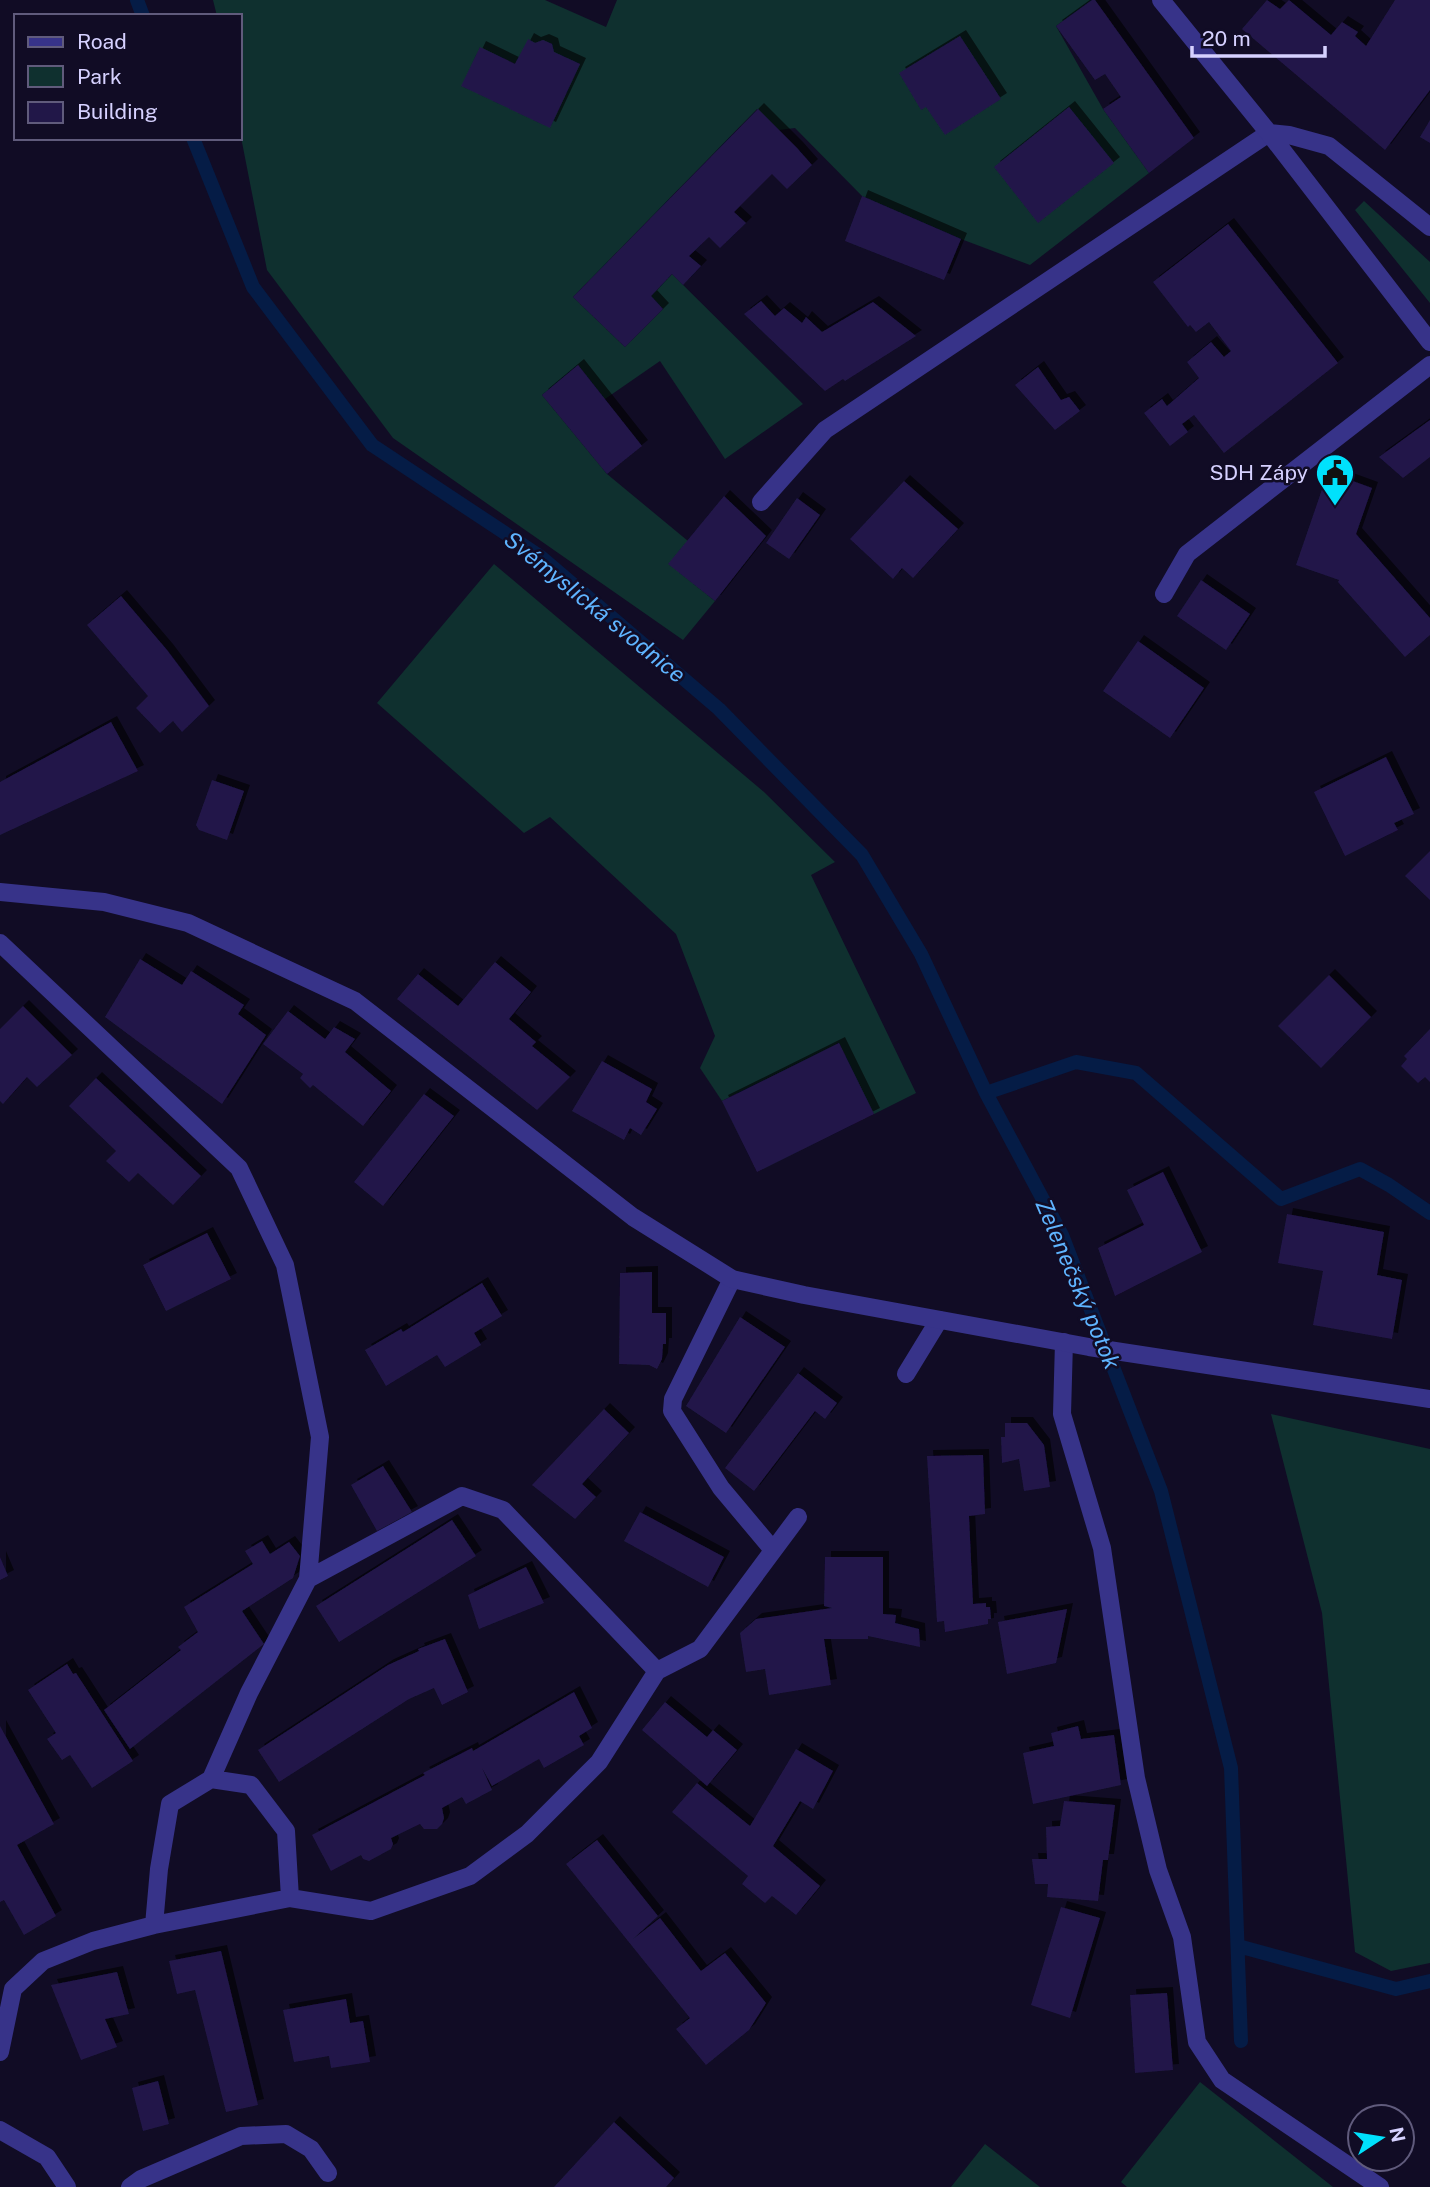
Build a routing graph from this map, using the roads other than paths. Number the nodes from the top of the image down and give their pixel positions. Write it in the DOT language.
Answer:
graph roads {
  1 [pos="1161,0"];
  2 [pos="1269,132"];
  3 [pos="1430,228"];
  4 [pos="1430,342"];
  5 [pos="1430,365"];
  6 [pos="761,502"];
  7 [pos="1164,594"];
  8 [pos="0,892"];
  9 [pos="0,943"];
  10 [pos="732,1279"];
  11 [pos="939,1320"];
  12 [pos="1064,1342"];
  13 [pos="906,1374"];
  14 [pos="1430,1399"];
  15 [pos="798,1517"];
  16 [pos="773,1550"];
  17 [pos="308,1579"];
  18 [pos="657,1671"];
  19 [pos="211,1779"];
  20 [pos="290,1898"];
  21 [pos="154,1925"];
  22 [pos="0,2052"];
  23 [pos="0,2130"];
  24 [pos="328,2173"];
  25 [pos="67,2187"];
  26 [pos="130,2187"];
  27 [pos="1380,2187"];
  1 -- 2 [label="street"];
  2 -- 3 [label="street"];
  2 -- 4 [label="street"];
  2 -- 6 [label="street"];
  5 -- 7 [label="street"];
  8 -- 10 [label="street"];
  9 -- 17 [label="street"];
  10 -- 11 [label="street"];
  10 -- 16 [label="street"];
  11 -- 12 [label="street"];
  11 -- 13 [label="street"];
  12 -- 14 [label="street"];
  12 -- 27 [label="street"];
  15 -- 16 [label="street"];
  16 -- 18 [label="street"];
  17 -- 18 [label="street"];
  17 -- 19 [label="street"];
  18 -- 20 [label="street"];
  19 -- 20 [label="street"];
  19 -- 21 [label="street"];
  20 -- 21 [label="street"];
  21 -- 22 [label="street"];
  23 -- 25 [label="street"];
  24 -- 26 [label="street"];
}
